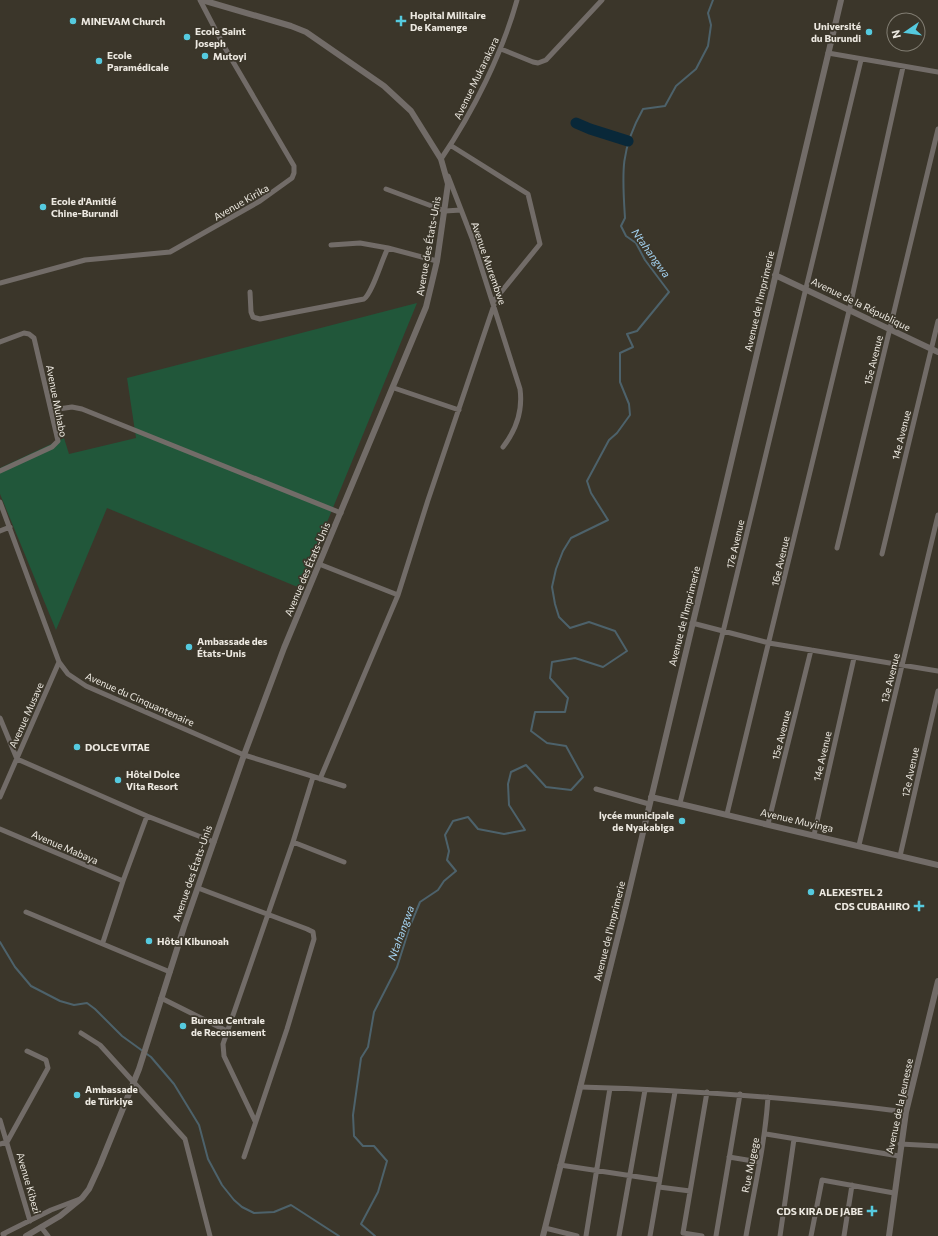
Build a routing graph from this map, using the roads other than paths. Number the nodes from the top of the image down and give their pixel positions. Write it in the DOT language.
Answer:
graph roads {
  1 [pos="201,0"];
  2 [pos="517,0"];
  3 [pos="602,0"];
  4 [pos="841,0"];
  5 [pos="501,49"];
  6 [pos="828,53"];
  7 [pos="861,60"];
  8 [pos="903,67"];
  9 [pos="938,72"];
  10 [pos="938,129"];
  11 [pos="450,145"];
  12 [pos="441,159"];
  13 [pos="446,170"];
  14 [pos="386,189"];
  15 [pos="461,210"];
  16 [pos="445,211"];
  17 [pos="331,245"];
  18 [pos="388,248"];
  19 [pos="437,261"];
  20 [pos="775,275"];
  21 [pos="0,283"];
  22 [pos="807,288"];
  23 [pos="250,292"];
  24 [pos="493,304"];
  25 [pos="849,311"];
  26 [pos="938,321"];
  27 [pos="890,330"];
  28 [pos="0,342"];
  29 [pos="932,349"];
  30 [pos="938,352"];
  31 [pos="394,388"];
  32 [pos="52,410"];
  33 [pos="459,410"];
  34 [pos="503,447"];
  35 [pos="0,471"];
  36 [pos="0,502"];
  37 [pos="341,513"];
  38 [pos="938,515"];
  39 [pos="10,527"];
  40 [pos="0,531"];
  41 [pos="837,548"];
  42 [pos="882,554"];
  43 [pos="319,564"];
  44 [pos="398,595"];
  45 [pos="692,623"];
  46 [pos="723,632"];
  47 [pos="770,643"];
  48 [pos="811,650"];
  49 [pos="854,658"];
  50 [pos="59,662"];
  51 [pos="902,665"];
  52 [pos="938,671"];
  53 [pos="938,691"];
  54 [pos="0,718"];
  55 [pos="244,755"];
  56 [pos="17,759"];
  57 [pos="313,777"];
  58 [pos="320,779"];
  59 [pos="344,786"];
  60 [pos="596,789"];
  61 [pos="0,797"];
  62 [pos="651,797"];
  63 [pos="680,803"];
  64 [pos="650,804"];
  65 [pos="727,814"];
  66 [pos="148,816"];
  67 [pos="768,824"];
  68 [pos="0,829"];
  69 [pos="814,835"];
  70 [pos="214,842"];
  71 [pos="293,842"];
  72 [pos="859,845"];
  73 [pos="900,856"];
  74 [pos="344,862"];
  75 [pos="938,865"];
  76 [pos="122,881"];
  77 [pos="198,888"];
  78 [pos="26,912"];
  79 [pos="268,914"];
  80 [pos="102,942"];
  81 [pos="170,972"];
  82 [pos="938,981"];
  83 [pos="161,998"];
  84 [pos="227,1031"];
  85 [pos="81,1034"];
  86 [pos="27,1051"];
  87 [pos="134,1082"];
  88 [pos="580,1087"];
  89 [pos="610,1088"];
  90 [pos="645,1090"];
  91 [pos="675,1092"];
  92 [pos="707,1092"];
  93 [pos="740,1094"];
  94 [pos="768,1097"];
  95 [pos="906,1112"];
  96 [pos="0,1120"];
  97 [pos="255,1121"];
  98 [pos="766,1134"];
  99 [pos="794,1139"];
  100 [pos="7,1142"];
  101 [pos="0,1144"];
  102 [pos="900,1144"];
  103 [pos="938,1146"];
  104 [pos="899,1156"];
  105 [pos="244,1157"];
  106 [pos="729,1157"];
  107 [pos="759,1162"];
  108 [pos="560,1165"];
  109 [pos="598,1171"];
  110 [pos="631,1177"];
  111 [pos="659,1180"];
  112 [pos="852,1185"];
  113 [pos="659,1187"];
  114 [pos="690,1192"];
  115 [pos="894,1193"];
  116 [pos="82,1198"];
  117 [pos="30,1221"];
  118 [pos="41,1227"];
  119 [pos="545,1228"];
  120 [pos="210,1234"];
  121 [pos="2,1235"];
  122 [pos="26,1236"];
  123 [pos="48,1236"];
  124 [pos="203,1236"];
  125 [pos="543,1236"];
  126 [pos="577,1236"];
  127 [pos="586,1236"];
  128 [pos="620,1236"];
  129 [pos="650,1236"];
  130 [pos="702,1236"];
  131 [pos="716,1236"];
  132 [pos="746,1236"];
  133 [pos="780,1236"];
  134 [pos="811,1236"];
  135 [pos="844,1236"];
  136 [pos="889,1236"];
  1 -- 12 [label="street, Avenue des États-Unis"];
  1 -- 21 [label="street, Avenue Kirika"];
  2 -- 5 [label="street, Avenue Mukarakara"];
  3 -- 5 [label="street"];
  4 -- 6 [label="street, Avenue de l'Imprimerie"];
  5 -- 11 [label="street, Avenue Mukarakara"];
  6 -- 7 [label="street"];
  6 -- 20 [label="street, Avenue de l'Imprimerie"];
  7 -- 8 [label="street"];
  7 -- 22 [label="street, 17e Avenue"];
  8 -- 9 [label="street"];
  8 -- 25 [label="street, 16e Avenue"];
  10 -- 27 [label="street, 15e Avenue"];
  11 -- 12 [label="street, Avenue Mukarakara"];
  11 -- 24 [label="street"];
  12 -- 13 [label="street, Avenue des États-Unis"];
  13 -- 15 [label="street, Avenue Murembwe"];
  13 -- 16 [label="street, Avenue des États-Unis"];
  14 -- 16 [label="street"];
  15 -- 16 [label="street"];
  15 -- 24 [label="street, Avenue Murembwe"];
  16 -- 19 [label="street, Avenue des États-Unis"];
  17 -- 18 [label="street"];
  18 -- 19 [label="street"];
  18 -- 23 [label="street"];
  19 -- 31 [label="street, Avenue des États-Unis"];
  20 -- 22 [label="street, Avenue de la République"];
  20 -- 45 [label="street, Avenue de l'Imprimerie"];
  22 -- 25 [label="street, Avenue de la République"];
  22 -- 46 [label="street, 17e Avenue"];
  24 -- 33 [label="street"];
  24 -- 34 [label="street, Avenue Murembwe"];
  25 -- 27 [label="street, Avenue de la République"];
  25 -- 47 [label="street, 16e Avenue"];
  26 -- 29 [label="street, 14e Avenue"];
  27 -- 29 [label="street, Avenue de la République"];
  27 -- 41 [label="street, 15e Avenue"];
  28 -- 32 [label="street, Avenue Muhabo"];
  29 -- 30 [label="street, Avenue de la République"];
  29 -- 42 [label="street, 14e Avenue"];
  31 -- 33 [label="street"];
  31 -- 37 [label="street, Avenue des États-Unis"];
  32 -- 35 [label="street, Avenue Muhabo"];
  32 -- 37 [label="street"];
  33 -- 44 [label="street"];
  36 -- 39 [label="street, Avenue du Cinquantenaire"];
  37 -- 43 [label="street, Avenue des États-Unis"];
  38 -- 51 [label="street, 13e Avenue"];
  39 -- 40 [label="street"];
  39 -- 50 [label="street, Avenue du Cinquantenaire"];
  43 -- 44 [label="street"];
  43 -- 55 [label="street, Avenue des États-Unis"];
  44 -- 58 [label="street"];
  45 -- 46 [label="street"];
  45 -- 62 [label="street, Avenue de l'Imprimerie"];
  46 -- 47 [label="street"];
  46 -- 63 [label="street, 17e Avenue"];
  47 -- 48 [label="street"];
  47 -- 65 [label="street, 16e Avenue"];
  48 -- 49 [label="street"];
  48 -- 67 [label="street, 15e Avenue"];
  49 -- 51 [label="street"];
  49 -- 69 [label="street, 14e Avenue"];
  50 -- 55 [label="street, Avenue du Cinquantenaire"];
  50 -- 56 [label="street, Avenue Musave"];
  51 -- 52 [label="street"];
  51 -- 72 [label="street, 13e Avenue"];
  53 -- 73 [label="street, 12e Avenue"];
  54 -- 56 [label="street"];
  55 -- 57 [label="street, Avenue du Cinquantenaire"];
  55 -- 70 [label="street, Avenue des États-Unis"];
  56 -- 61 [label="street, Avenue Musave"];
  56 -- 66 [label="street"];
  57 -- 58 [label="street, Avenue du Cinquantenaire"];
  57 -- 71 [label="street"];
  58 -- 59 [label="street, Avenue du Cinquantenaire"];
  60 -- 64 [label="street"];
  62 -- 63 [label="street, Avenue Muyinga"];
  62 -- 64 [label="street, Avenue de l'Imprimerie"];
  63 -- 65 [label="street, Avenue Muyinga"];
  64 -- 88 [label="street, Avenue de l'Imprimerie"];
  65 -- 67 [label="street, Avenue Muyinga"];
  66 -- 70 [label="street"];
  66 -- 76 [label="street"];
  67 -- 69 [label="street, Avenue Muyinga"];
  68 -- 76 [label="street, Avenue Mabaya"];
  69 -- 72 [label="street, Avenue Muyinga"];
  70 -- 77 [label="street, Avenue des États-Unis"];
  71 -- 74 [label="street"];
  71 -- 79 [label="street"];
  72 -- 73 [label="street, Avenue Muyinga"];
  73 -- 75 [label="street, Avenue Muyinga"];
  76 -- 80 [label="street"];
  77 -- 79 [label="street"];
  77 -- 81 [label="street, Avenue des États-Unis"];
  78 -- 80 [label="street"];
  79 -- 84 [label="street"];
  79 -- 97 [label="street"];
  80 -- 81 [label="street"];
  81 -- 83 [label="street, Avenue des États-Unis"];
  82 -- 95 [label="street, Avenue de la Jeunesse"];
  83 -- 84 [label="street"];
  83 -- 87 [label="street, Avenue des États-Unis"];
  84 -- 97 [label="street"];
  85 -- 87 [label="street"];
  86 -- 100 [label="street"];
  87 -- 116 [label="street, Avenue des États-Unis"];
  87 -- 120 [label="street"];
  88 -- 89 [label="street"];
  88 -- 108 [label="street, Avenue de l'Imprimerie"];
  89 -- 90 [label="street"];
  89 -- 109 [label="street"];
  90 -- 91 [label="street"];
  90 -- 110 [label="street"];
  91 -- 92 [label="street"];
  91 -- 111 [label="street"];
  92 -- 93 [label="street"];
  92 -- 114 [label="street"];
  93 -- 94 [label="street"];
  93 -- 106 [label="street"];
  94 -- 95 [label="street"];
  94 -- 98 [label="street, Rue Mugege"];
  95 -- 102 [label="street, Avenue de la Jeunesse"];
  96 -- 100 [label="street, Avenue Kibezi"];
  97 -- 105 [label="street"];
  98 -- 99 [label="street"];
  98 -- 107 [label="street, Rue Mugege"];
  99 -- 104 [label="street"];
  99 -- 133 [label="street"];
  100 -- 101 [label="street"];
  100 -- 117 [label="street, Avenue Kibezi"];
  102 -- 103 [label="street"];
  102 -- 104 [label="street, Avenue de la Jeunesse"];
  104 -- 115 [label="street, Avenue de la Jeunesse"];
  106 -- 107 [label="street"];
  106 -- 131 [label="street"];
  107 -- 132 [label="street, Rue Mugege"];
  108 -- 109 [label="street"];
  108 -- 119 [label="street, Avenue de l'Imprimerie"];
  109 -- 110 [label="street"];
  109 -- 127 [label="street"];
  110 -- 111 [label="street"];
  110 -- 128 [label="street"];
  111 -- 113 [label="street"];
  112 -- 115 [label="street"];
  112 -- 134 [label="street"];
  112 -- 135 [label="street"];
  113 -- 114 [label="street"];
  113 -- 129 [label="street"];
  114 -- 130 [label="street"];
  115 -- 136 [label="street, Avenue de la Jeunesse"];
  116 -- 117 [label="street"];
  116 -- 118 [label="street, Avenue des États-Unis"];
  117 -- 121 [label="street, Avenue Kibezi"];
  118 -- 122 [label="street, Avenue des États-Unis"];
  118 -- 123 [label="street"];
  119 -- 125 [label="street, Avenue de l'Imprimerie"];
  119 -- 126 [label="street"];
  120 -- 124 [label="street"];
}
